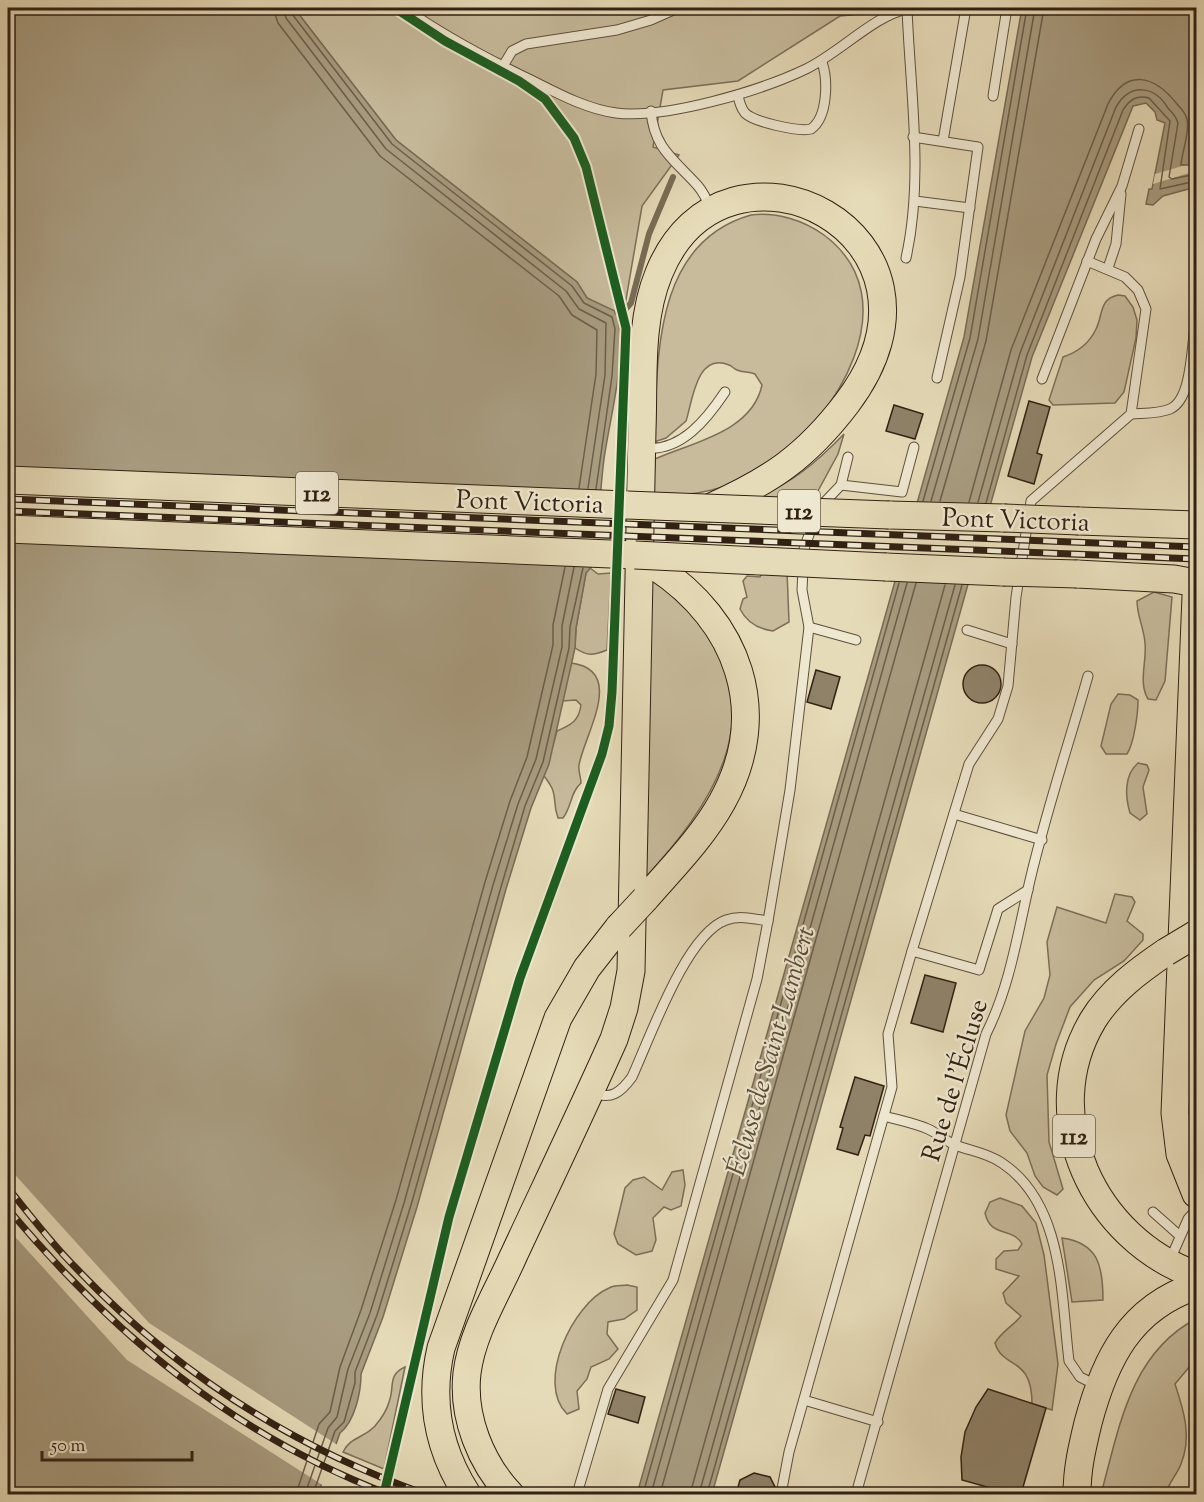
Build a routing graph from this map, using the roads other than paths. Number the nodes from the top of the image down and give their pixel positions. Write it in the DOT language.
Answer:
graph roads {
  1 [pos="404,8"];
  2 [pos="678,8"];
  3 [pos="907,8"];
  4 [pos="966,8"];
  5 [pos="1006,8"];
  6 [pos="822,62"];
  7 [pos="503,66"];
  8 [pos="738,95"];
  9 [pos="993,96"];
  10 [pos="651,111"];
  11 [pos="1139,129"];
  12 [pos="913,137"];
  13 [pos="943,141"];
  14 [pos="1122,186"];
  15 [pos="915,201"];
  16 [pos="970,208"];
  17 [pos="713,211"];
  18 [pos="906,258"];
  19 [pos="1087,261"];
  20 [pos="1108,268"];
  21 [pos="1197,321"];
  22 [pos="937,378"];
  23 [pos="1042,379"];
  24 [pos="725,393"];
  25 [pos="1131,414"];
  26 [pos="914,447"];
  27 [pos="642,448"];
  28 [pos="848,457"];
  29 [pos="8,480"];
  30 [pos="841,485"];
  31 [pos="708,508"];
  32 [pos="1197,525"];
  33 [pos="8,529"];
  34 [pos="646,561"];
  35 [pos="1196,589"];
  36 [pos="808,627"];
  37 [pos="967,630"];
  38 [pos="856,640"];
  39 [pos="1012,644"];
  40 [pos="1088,676"];
  41 [pos="954,814"];
  42 [pos="1042,840"];
  43 [pos="1028,890"];
  44 [pos="768,921"];
  45 [pos="1196,934"];
  46 [pos="912,951"];
  47 [pos="590,1090"];
  48 [pos="884,1116"];
  49 [pos="955,1144"];
  50 [pos="1197,1194"];
  51 [pos="1197,1210"];
  52 [pos="1153,1212"];
  53 [pos="1180,1236"];
  54 [pos="1169,1263"];
  55 [pos="1197,1275"];
  56 [pos="1197,1286"];
  57 [pos="1098,1386"];
  58 [pos="804,1400"];
  59 [pos="878,1422"];
  60 [pos="1077,1465"];
  61 [pos="467,1494"];
  62 [pos="510,1494"];
  63 [pos="577,1494"];
  64 [pos="781,1494"];
  65 [pos="856,1494"];
  66 [pos="1059,1494"];
  67 [pos="1077,1494"];
  1 -- 7 [label="lane"];
  2 -- 7 [label="lane"];
  3 -- 6 [label="lane"];
  3 -- 12 [label="lane"];
  4 -- 13 [label="lane"];
  5 -- 9 [label="lane"];
  6 -- 8 [label="lane"];
  6 -- 8 [label="lane"];
  7 -- 10 [label="lane"];
  8 -- 10 [label="lane"];
  10 -- 17 [label="lane"];
  11 -- 14 [label="lane"];
  12 -- 13 [label="lane"];
  12 -- 15 [label="lane"];
  13 -- 16 [label="lane"];
  14 -- 19 [label="lane"];
  14 -- 20 [label="lane"];
  15 -- 16 [label="lane"];
  15 -- 18 [label="lane"];
  16 -- 22 [label="lane"];
  17 -- 27 [label="main road"];
  17 -- 31 [label="main road"];
  19 -- 20 [label="lane"];
  19 -- 23 [label="lane"];
  20 -- 25 [label="lane"];
  21 -- 25 [label="lane"];
  24 -- 27 [label="lane"];
  25 -- 39 [label="lane"];
  26 -- 30 [label="lane"];
  27 -- 47 [label="main road"];
  28 -- 30 [label="lane"];
  29 -- 31 [label="main road, Pont Victoria / 112, bridge"];
  30 -- 36 [label="lane"];
  31 -- 32 [label="main road, Pont Victoria / 112, bridge"];
  33 -- 34 [label="main road, Pont Victoria / 112"];
  34 -- 35 [label="main road, Pont Victoria / 112, bridge"];
  34 -- 61 [label="main road, bridge"];
  35 -- 50 [label="main road, 112"];
  36 -- 38 [label="lane"];
  36 -- 44 [label="lane"];
  37 -- 39 [label="lane"];
  39 -- 41 [label="lane"];
  40 -- 42 [label="lane, Rue de l'Écluse"];
  41 -- 42 [label="lane"];
  41 -- 46 [label="lane"];
  42 -- 43 [label="lane, Rue de l'Écluse"];
  43 -- 46 [label="lane"];
  43 -- 49 [label="lane, Rue de l'Écluse"];
  44 -- 47 [label="lane"];
  44 -- 63 [label="lane"];
  45 -- 54 [label="main road, 112, bridge"];
  46 -- 48 [label="lane"];
  47 -- 62 [label="main road"];
  48 -- 49 [label="lane"];
  48 -- 58 [label="lane"];
  49 -- 57 [label="lane"];
  49 -- 59 [label="lane, Rue de l'Écluse"];
  51 -- 53 [label="lane"];
  52 -- 53 [label="lane"];
  53 -- 54 [label="lane"];
  54 -- 55 [label="main road, 112"];
  56 -- 57 [label="main road"];
  57 -- 60 [label="main road"];
  58 -- 59 [label="lane"];
  58 -- 64 [label="lane"];
  59 -- 65 [label="lane, Rue de l'Écluse"];
  60 -- 66 [label="main road"];
  60 -- 67 [label="main road"];
}
